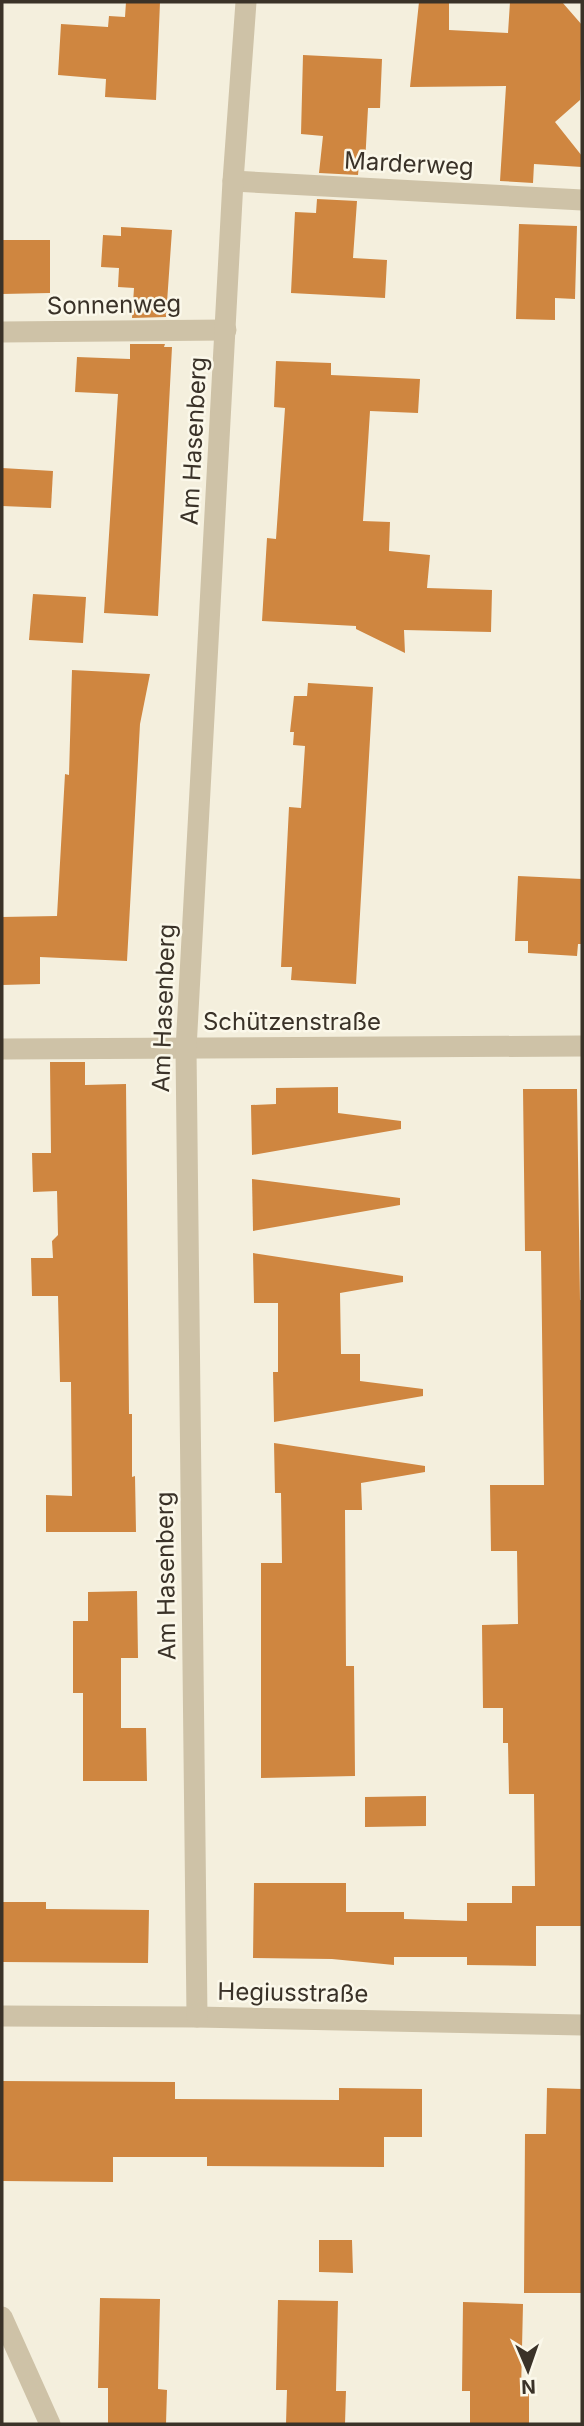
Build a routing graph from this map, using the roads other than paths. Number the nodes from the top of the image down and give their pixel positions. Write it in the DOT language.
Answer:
graph roads {
  1 [pos="246,2"];
  2 [pos="233,181"];
  3 [pos="582,200"];
  4 [pos="226,330"];
  5 [pos="2,332"];
  6 [pos="582,1046"];
  7 [pos="2,1049"];
  8 [pos="186,1049"];
  9 [pos="2,2016"];
  10 [pos="197,2017"];
  11 [pos="582,2025"];
  12 [pos="2,2318"];
  13 [pos="50,2424"];
  1 -- 2 [label="street, Am Hasenberg"];
  2 -- 3 [label="street, Marderweg"];
  2 -- 4 [label="street, Am Hasenberg"];
  4 -- 5 [label="street, Sonnenweg"];
  4 -- 8 [label="street, Am Hasenberg"];
  6 -- 8 [label="street, Schützenstraße"];
  7 -- 8 [label="street, Schützenstraße"];
  8 -- 10 [label="street, Am Hasenberg"];
  9 -- 10 [label="street, Hegiusstraße"];
  10 -- 11 [label="street, Hegiusstraße"];
  12 -- 13 [label="street"];
}
